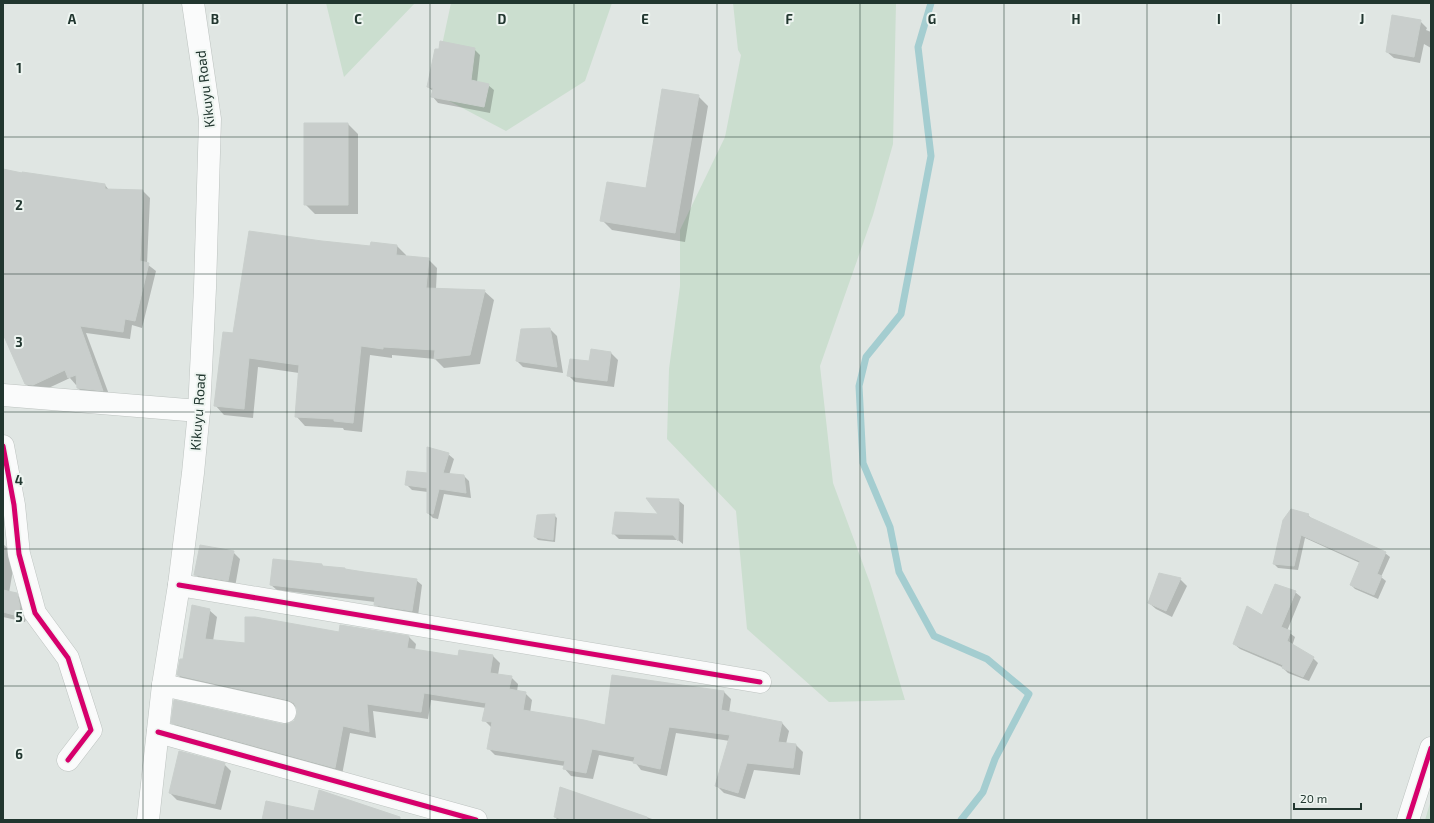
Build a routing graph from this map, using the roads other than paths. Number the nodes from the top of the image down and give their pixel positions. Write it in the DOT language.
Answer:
graph roads {
  1 [pos="193,3"];
  2 [pos="3,395"];
  3 [pos="199,411"];
  4 [pos="3,446"];
  5 [pos="179,585"];
  6 [pos="760,682"];
  7 [pos="163,685"];
  8 [pos="285,712"];
  9 [pos="158,732"];
  10 [pos="1431,748"];
  11 [pos="68,760"];
  12 [pos="1412,819"];
  13 [pos="148,820"];
  14 [pos="476,820"];
  1 -- 3 [label="street, Kikuyu Road"];
  2 -- 3 [label="street"];
  3 -- 5 [label="street, Kikuyu Road"];
  4 -- 11 [label="street"];
  5 -- 6 [label="street"];
  5 -- 7 [label="street, Kikuyu Road"];
  7 -- 8 [label="street"];
  7 -- 9 [label="street, Kikuyu Road"];
  9 -- 13 [label="street, Kikuyu Road"];
  9 -- 14 [label="street"];
  10 -- 12 [label="street"];
}
